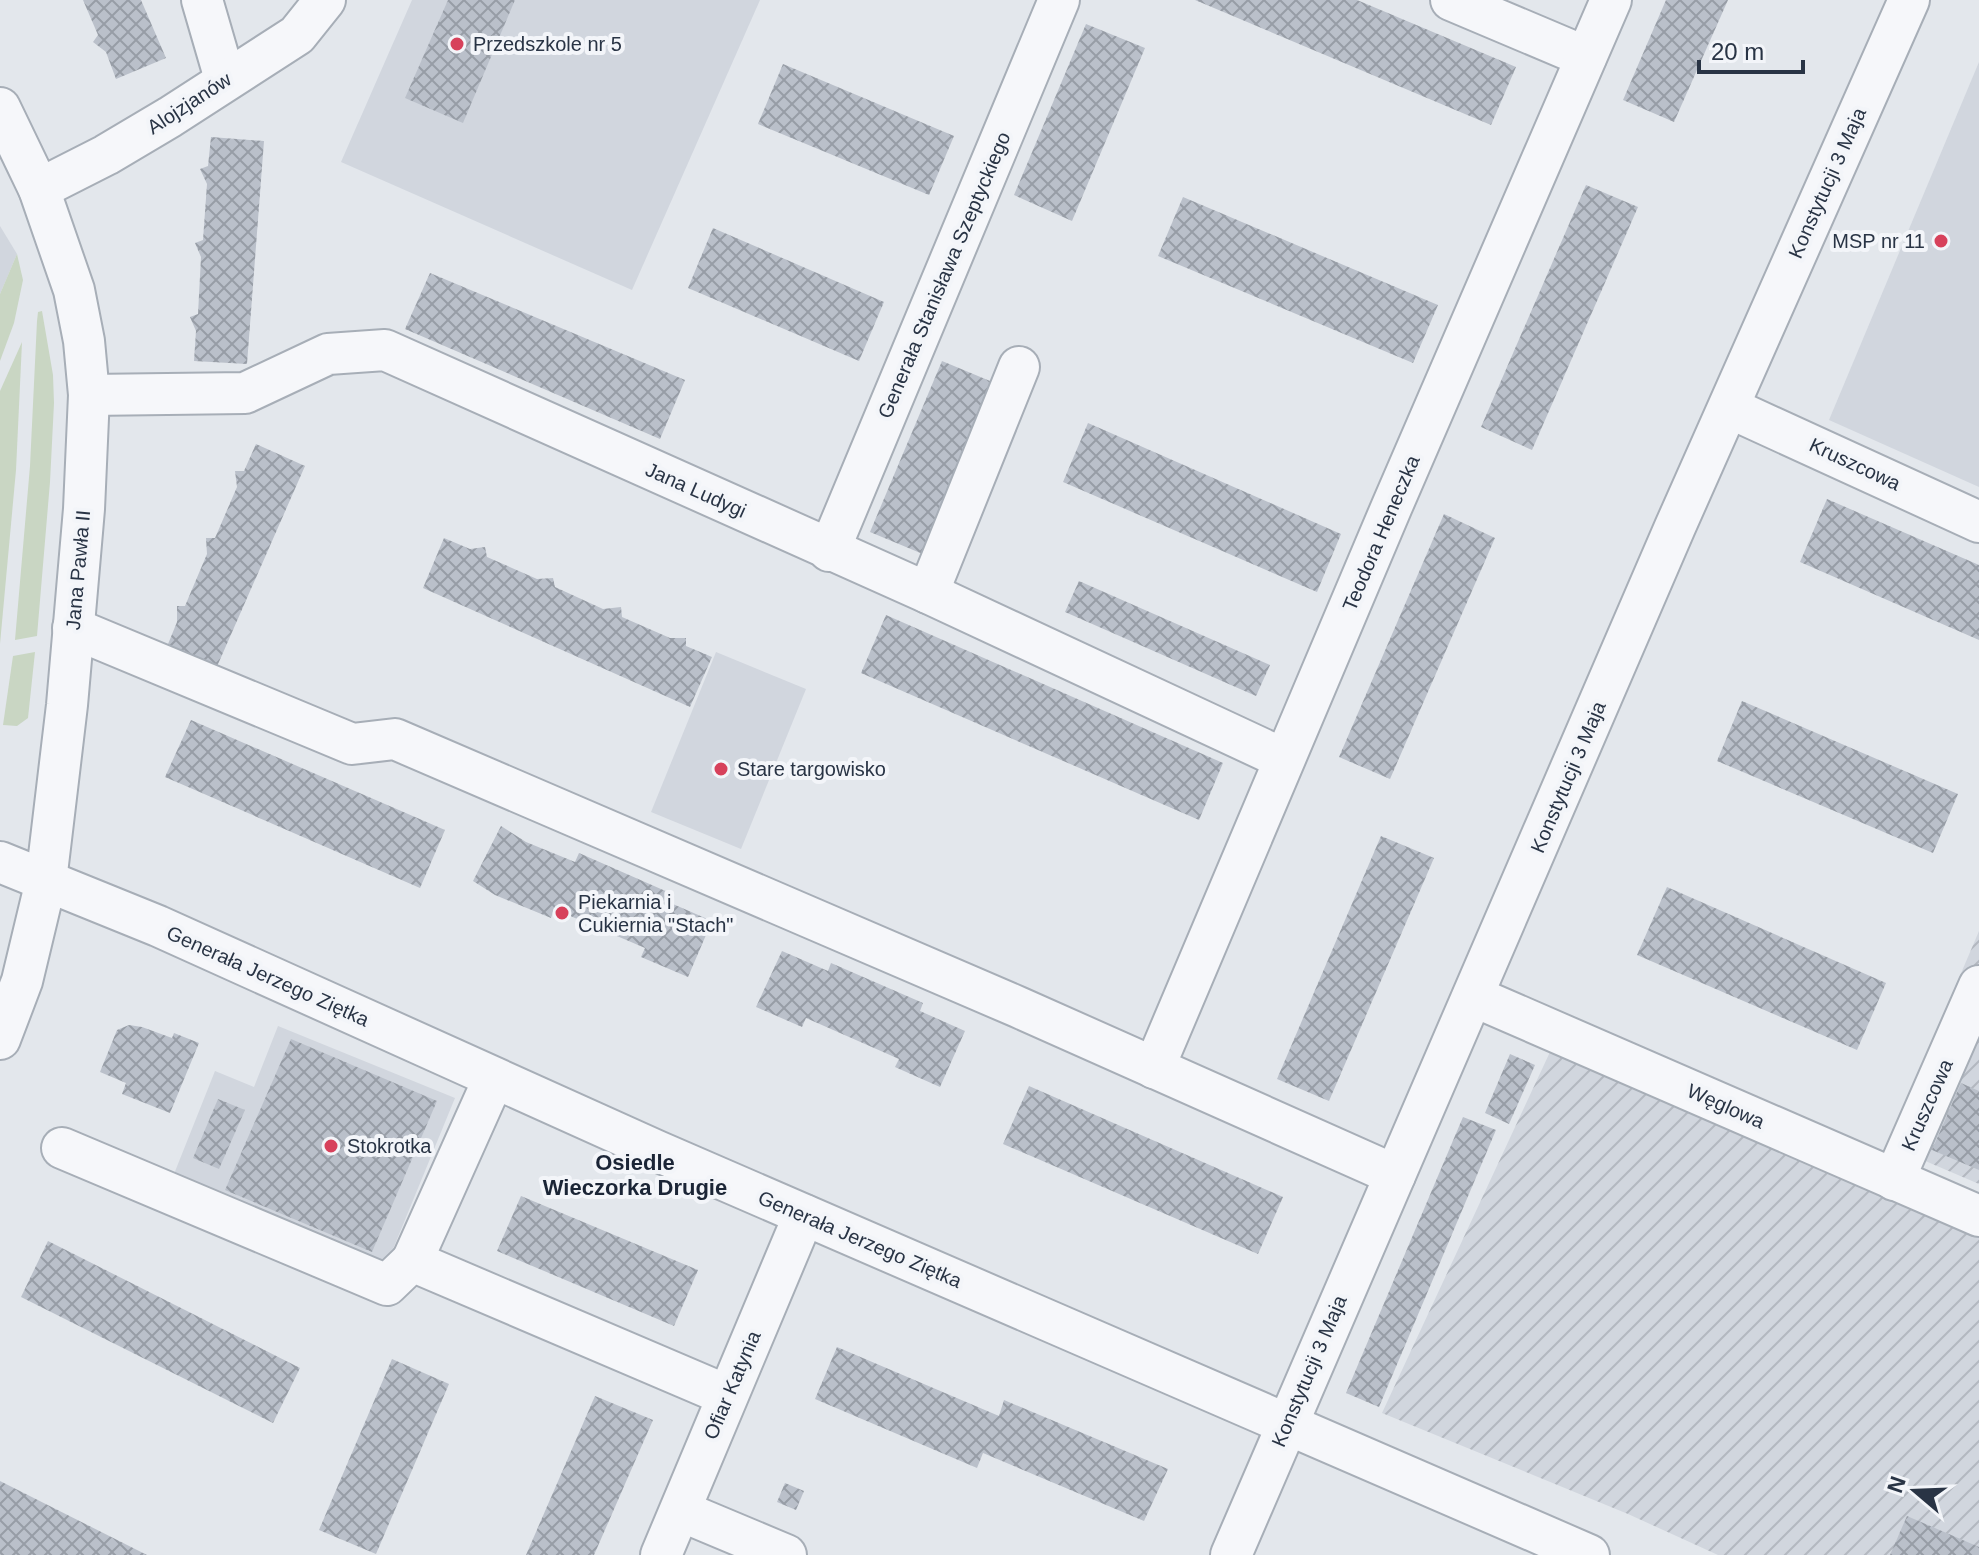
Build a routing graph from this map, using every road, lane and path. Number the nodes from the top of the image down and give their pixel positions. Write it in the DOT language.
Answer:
graph roads {
  1 [pos="202,0"];
  2 [pos="325,0"];
  3 [pos="1059,0"];
  4 [pos="1451,0"];
  5 [pos="1611,0"];
  6 [pos="1909,0"];
  7 [pos="1586,57"];
  8 [pos="225,79"];
  9 [pos="0,108"];
  10 [pos="39,189"];
  11 [pos="1019,367"];
  12 [pos="89,395"];
  13 [pos="1730,408"];
  14 [pos="1979,522"];
  15 [pos="829,551"];
  16 [pos="928,593"];
  17 [pos="73,628"];
  18 [pos="1284,759"];
  19 [pos="0,862"];
  20 [pos="46,881"];
  21 [pos="1979,986"];
  22 [pos="1473,996"];
  23 [pos="0,1039"];
  24 [pos="1154,1068"];
  25 [pos="494,1078"];
  26 [pos="62,1148"];
  27 [pos="1395,1175"];
  28 [pos="1894,1180"];
  29 [pos="804,1215"];
  30 [pos="1979,1216"];
  31 [pos="412,1261"];
  32 [pos="726,1395"];
  33 [pos="1286,1423"];
  34 [pos="681,1511"];
  35 [pos="661,1555"];
  36 [pos="786,1555"];
  37 [pos="1231,1555"];
  38 [pos="1589,1555"];
  1 -- 8 [label="street"];
  2 -- 8 [label="street, Alojzjanów"];
  3 -- 15 [label="street, Generała Stanisława Szeptyckiego"];
  4 -- 7 [label="street"];
  5 -- 7 [label="street, Teodora Heneczka"];
  6 -- 13 [label="street, Konstytucji 3 Maja"];
  7 -- 18 [label="street, Teodora Heneczka"];
  8 -- 10 [label="street, Alojzjanów"];
  9 -- 10 [label="street, Jana Pawła II"];
  10 -- 12 [label="street, Jana Pawła II"];
  11 -- 16 [label="street"];
  12 -- 15 [label="street, Jana Ludygi"];
  12 -- 17 [label="street, Jana Pawła II"];
  13 -- 14 [label="street, Kruszcowa"];
  13 -- 22 [label="street, Konstytucji 3 Maja"];
  15 -- 16 [label="street, Jana Ludygi"];
  16 -- 18 [label="street, Jana Ludygi"];
  17 -- 20 [label="street, Jana Pawła II"];
  17 -- 24 [label="street"];
  18 -- 24 [label="street, Teodora Heneczka"];
  19 -- 20 [label="street, Generała Jerzego Ziętka"];
  20 -- 23 [label="street, Jana Pawła II"];
  20 -- 25 [label="street, Generała Jerzego Ziętka"];
  21 -- 28 [label="street, Kruszcowa"];
  22 -- 27 [label="street, Konstytucji 3 Maja"];
  22 -- 28 [label="street, Węglowa"];
  24 -- 27 [label="street"];
  25 -- 29 [label="street, Generała Jerzego Ziętka"];
  25 -- 31 [label="street"];
  26 -- 31 [label="street"];
  27 -- 33 [label="street, Konstytucji 3 Maja"];
  28 -- 30 [label="street, Węglowa"];
  29 -- 32 [label="street, Ofiar Katynia"];
  29 -- 33 [label="street, Generała Jerzego Ziętka"];
  31 -- 32 [label="street"];
  32 -- 34 [label="street, Ofiar Katynia"];
  33 -- 37 [label="street, Konstytucji 3 Maja"];
  33 -- 38 [label="street, Generała Jerzego Ziętka"];
  34 -- 35 [label="street, Ofiar Katynia"];
  34 -- 36 [label="street"];
}
